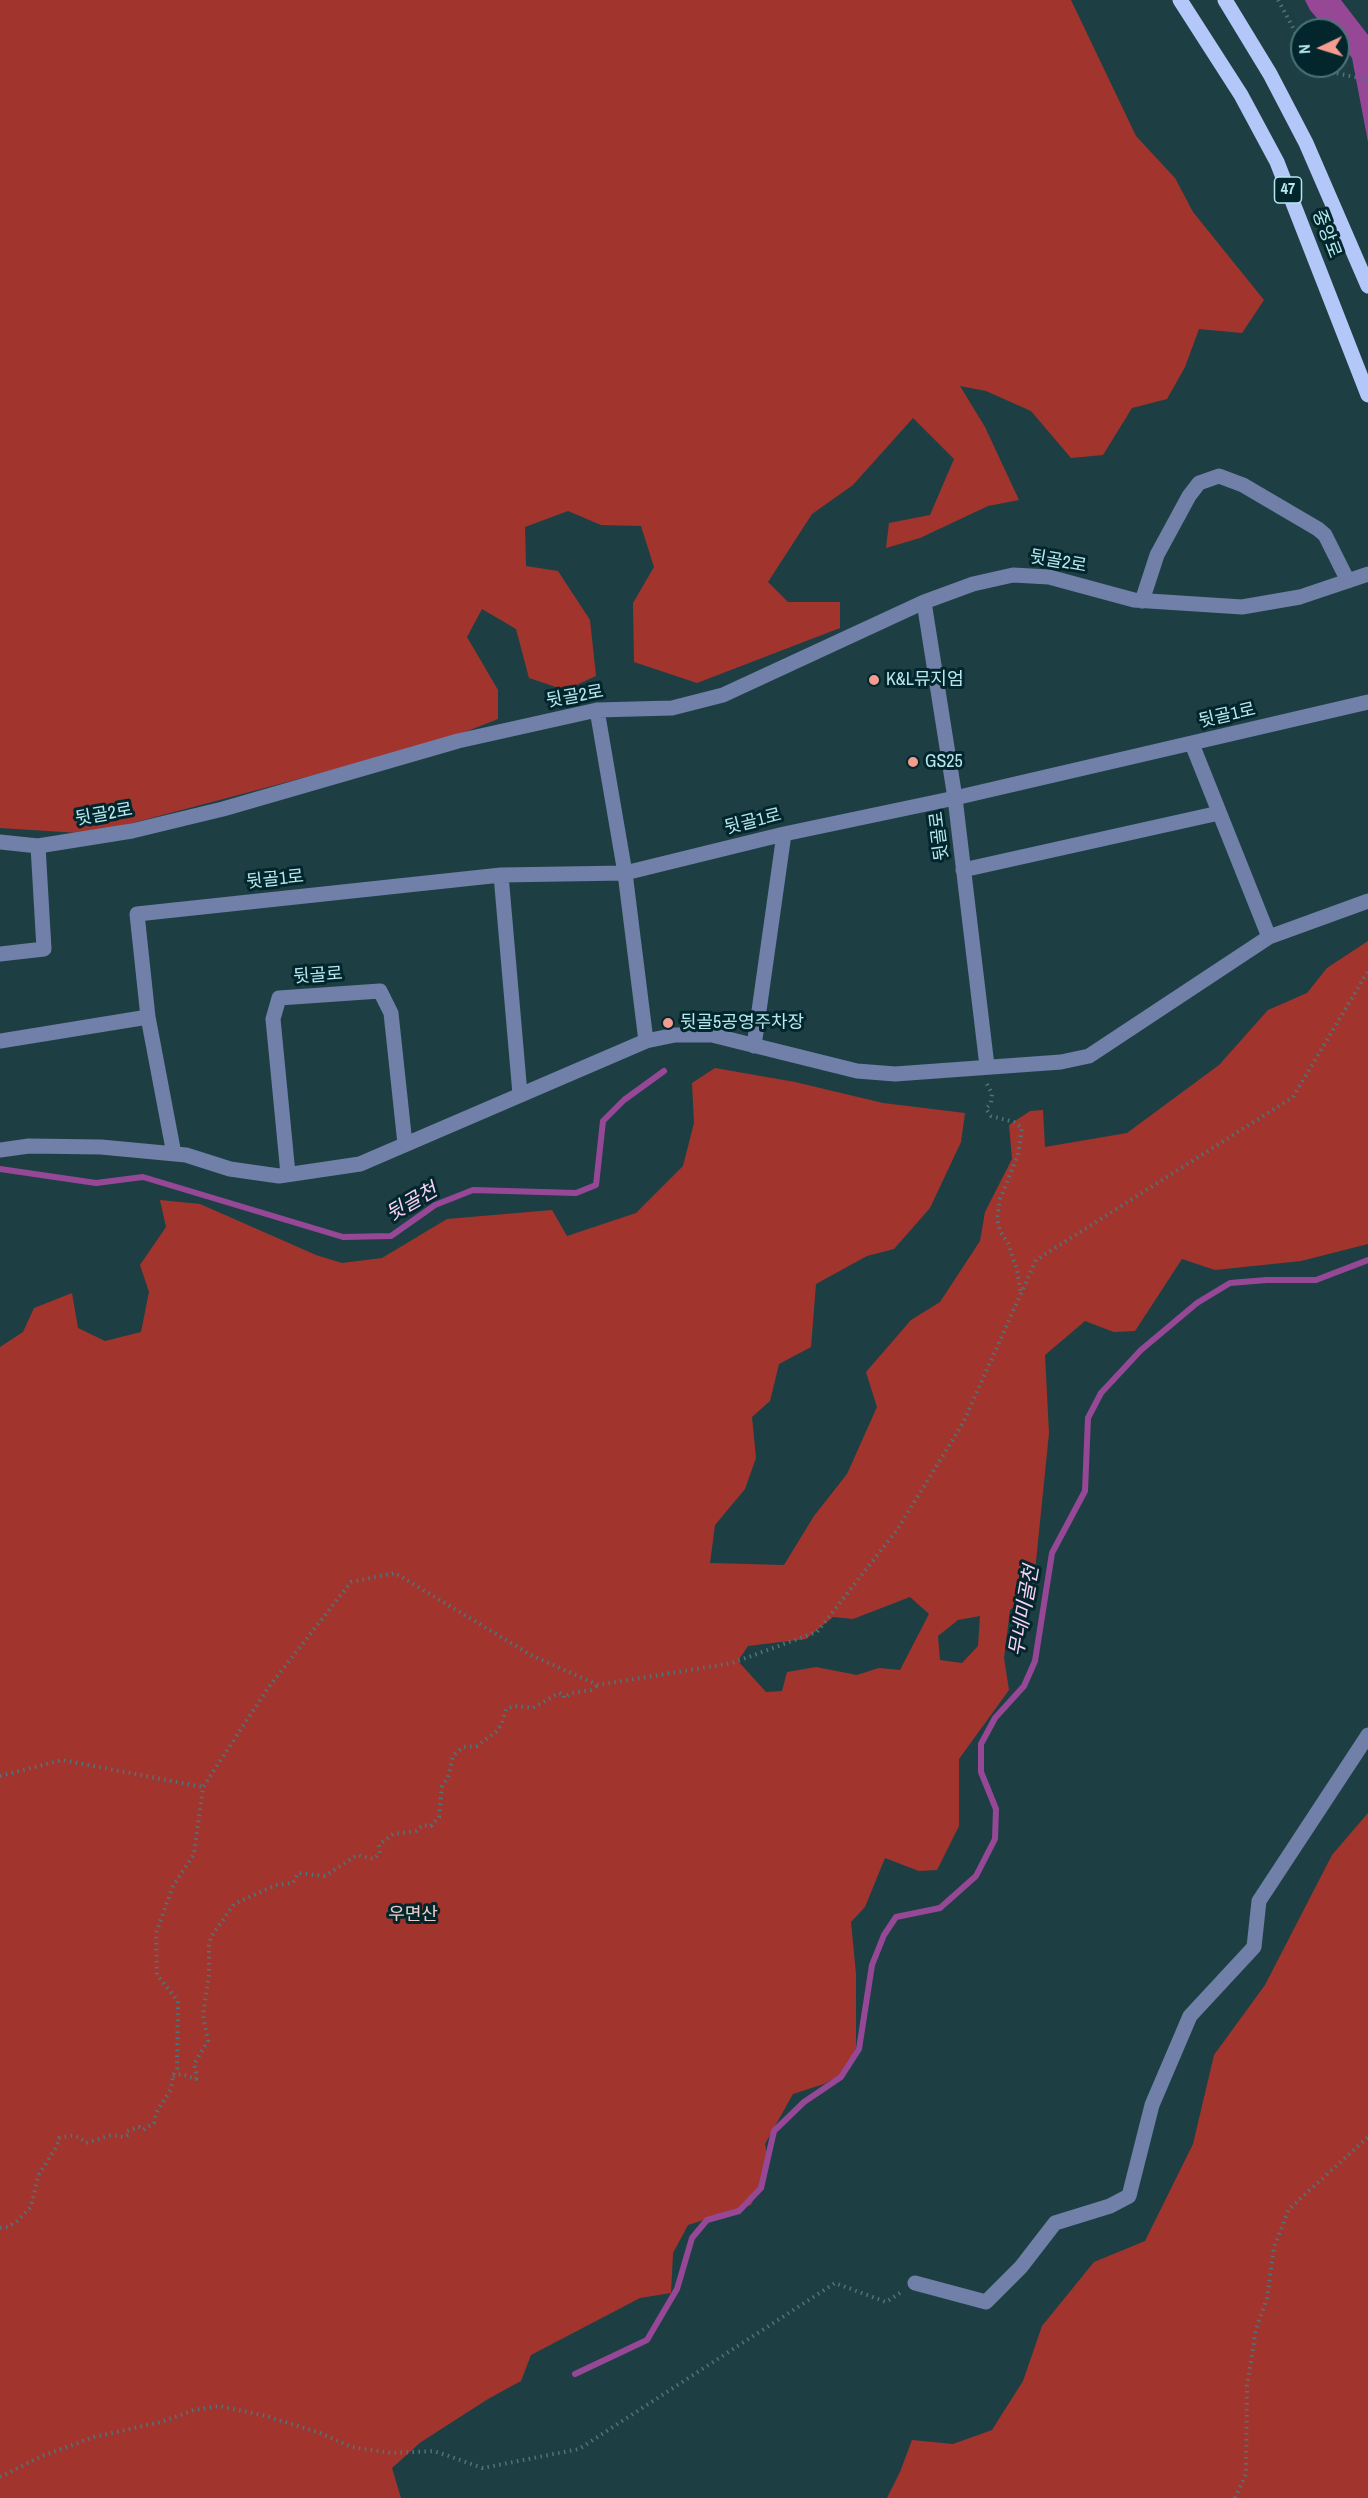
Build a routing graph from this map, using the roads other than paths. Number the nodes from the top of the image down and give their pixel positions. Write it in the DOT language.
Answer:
graph roads {
  1 [pos="1180,0"];
  2 [pos="1225,0"];
  3 [pos="1368,286"];
  4 [pos="1368,395"];
  5 [pos="1368,574"];
  6 [pos="1348,581"];
  7 [pos="1142,601"];
  8 [pos="924,602"];
  9 [pos="1368,702"];
  10 [pos="597,710"];
  11 [pos="1192,744"];
  12 [pos="955,798"];
  13 [pos="1219,813"];
  14 [pos="784,834"];
  15 [pos="0,842"];
  16 [pos="38,846"];
  17 [pos="963,870"];
  18 [pos="625,873"];
  19 [pos="501,875"];
  20 [pos="1368,901"];
  21 [pos="1269,937"];
  22 [pos="0,954"];
  23 [pos="148,1017"];
  24 [pos="0,1041"];
  25 [pos="646,1041"];
  26 [pos="754,1046"];
  27 [pos="983,1067"];
  28 [pos="520,1094"];
  29 [pos="405,1144"];
  30 [pos="0,1150"];
  31 [pos="174,1154"];
  32 [pos="288,1174"];
  33 [pos="1368,1736"];
  34 [pos="915,2283"];
  1 -- 4 [label="main road, 중앙로 / 47"];
  2 -- 3 [label="main road, 중앙로 / 47"];
  5 -- 6 [label="street, 뒷골2로"];
  6 -- 7 [label="street, 뒷골2로"];
  6 -- 7 [label="street"];
  7 -- 8 [label="street, 뒷골2로"];
  8 -- 10 [label="street, 뒷골2로"];
  8 -- 12 [label="street, 뒷골로"];
  9 -- 11 [label="street, 뒷골1로"];
  10 -- 16 [label="street, 뒷골2로"];
  10 -- 18 [label="street"];
  11 -- 12 [label="street, 뒷골1로"];
  11 -- 13 [label="street"];
  12 -- 14 [label="street, 뒷골1로"];
  12 -- 17 [label="street, 뒷골로"];
  13 -- 17 [label="street"];
  13 -- 21 [label="street"];
  14 -- 18 [label="street, 뒷골1로"];
  14 -- 26 [label="street"];
  15 -- 16 [label="street, 뒷골2로"];
  16 -- 22 [label="street"];
  17 -- 27 [label="street, 뒷골로"];
  18 -- 19 [label="street, 뒷골1로"];
  18 -- 25 [label="street"];
  19 -- 23 [label="street, 뒷골1로"];
  19 -- 28 [label="street"];
  20 -- 21 [label="street"];
  21 -- 27 [label="street"];
  23 -- 24 [label="street"];
  23 -- 31 [label="street"];
  25 -- 26 [label="street"];
  25 -- 28 [label="street"];
  26 -- 27 [label="street"];
  28 -- 29 [label="street"];
  29 -- 32 [label="street"];
  29 -- 32 [label="street, 뒷골로"];
  30 -- 31 [label="street"];
  31 -- 32 [label="street"];
  33 -- 34 [label="street"];
}
